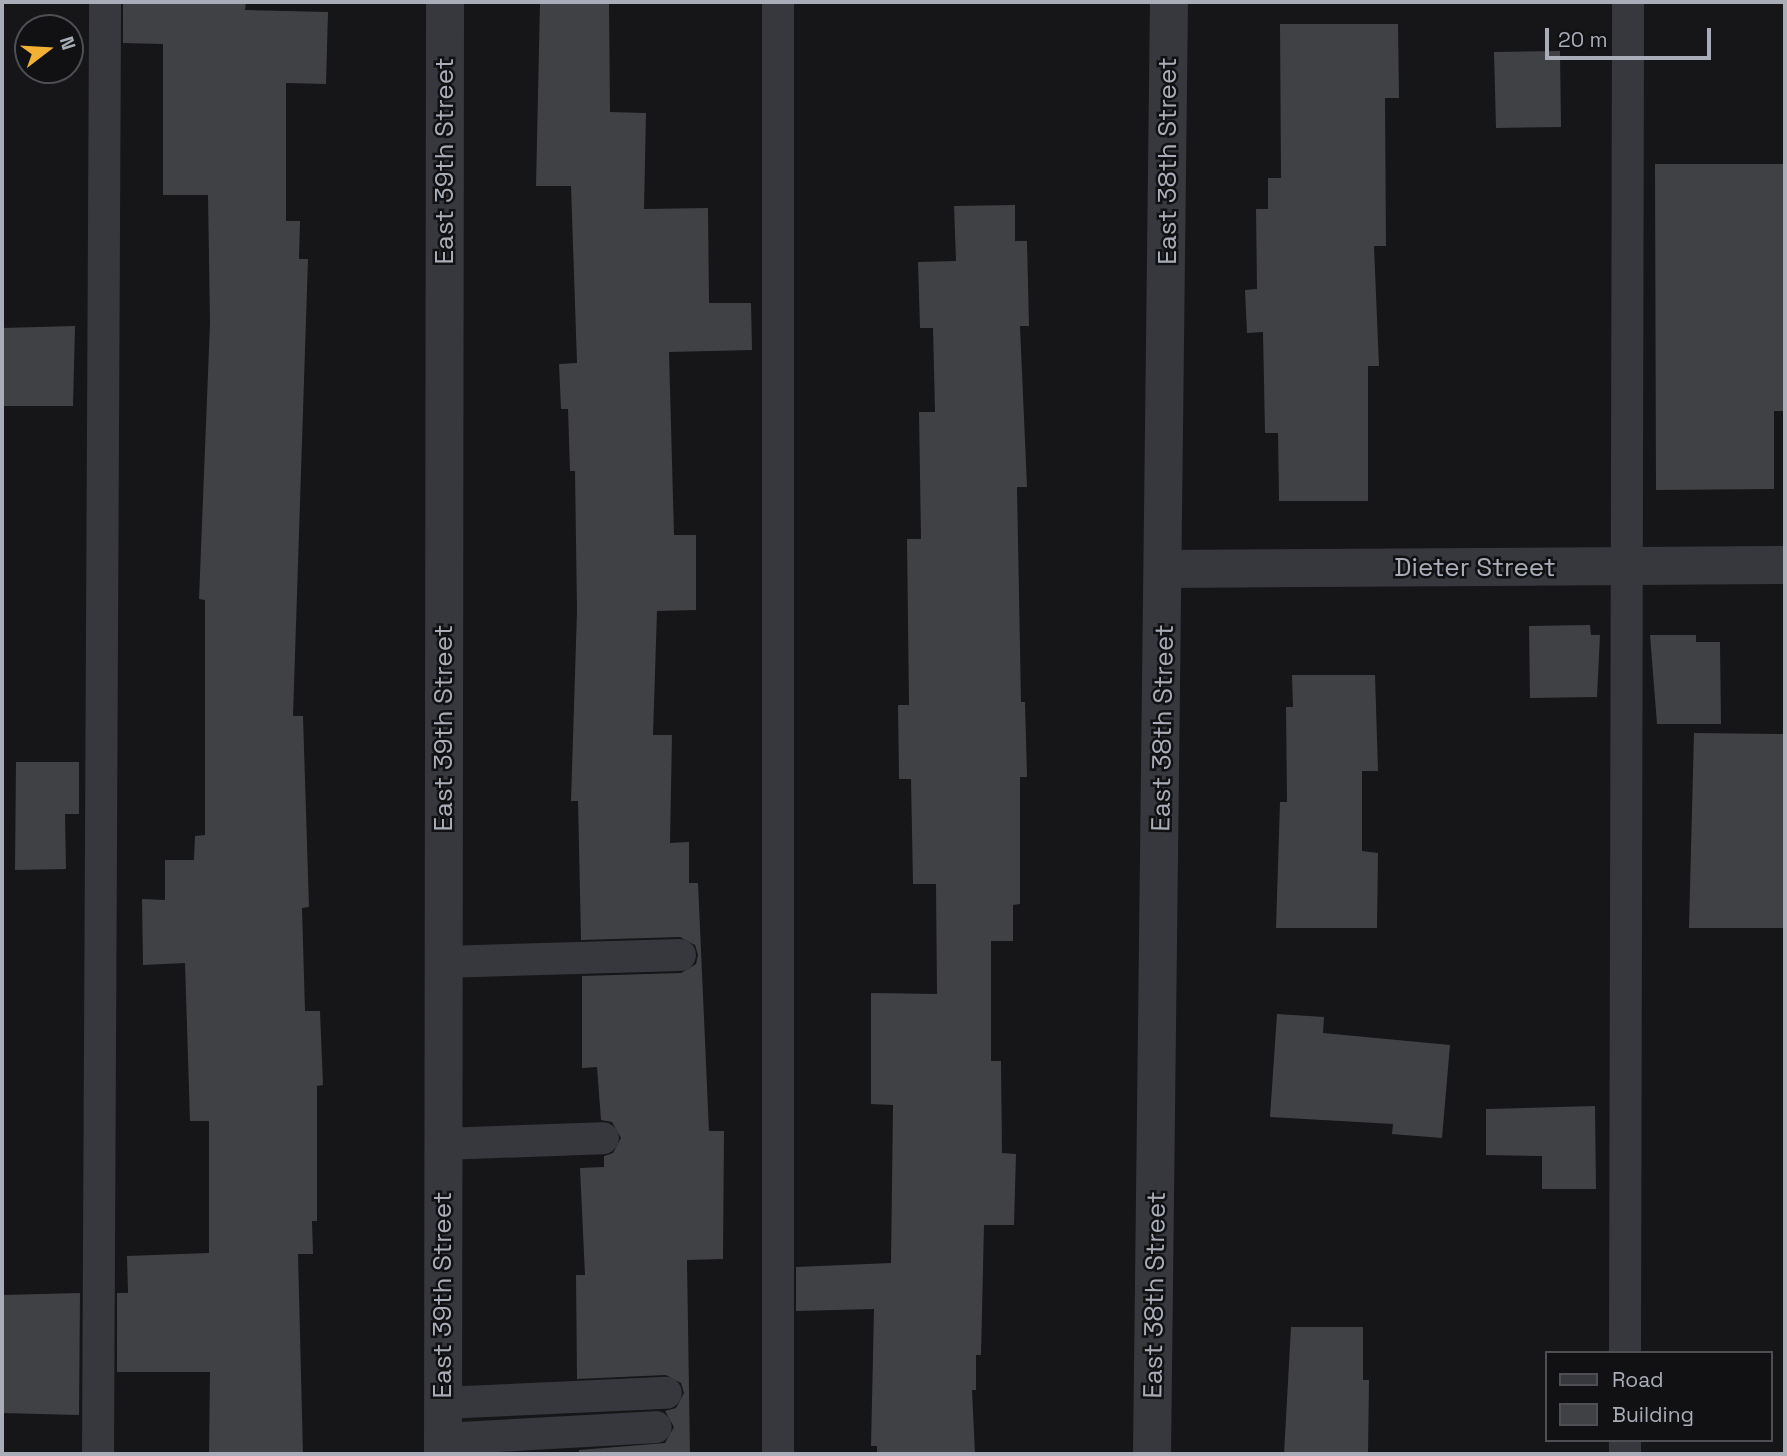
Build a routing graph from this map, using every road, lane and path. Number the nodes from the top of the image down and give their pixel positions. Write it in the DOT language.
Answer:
graph roads {
  1 [pos="105,2"];
  2 [pos="445,2"];
  3 [pos="778,2"];
  4 [pos="1169,2"];
  5 [pos="1628,2"];
  6 [pos="1785,565"];
  7 [pos="1627,568"];
  8 [pos="1165,569"];
  9 [pos="680,955"];
  10 [pos="443,962"];
  11 [pos="603,1138"];
  12 [pos="443,1144"];
  13 [pos="1625,1351"];
  14 [pos="666,1393"];
  15 [pos="656,1427"];
  16 [pos="442,1432"];
  17 [pos="98,1454"];
  18 [pos="778,1454"];
  19 [pos="1152,1454"];
  1 -- 17 [label="lane"];
  2 -- 10 [label="street, East 39th Street"];
  3 -- 18 [label="lane"];
  4 -- 8 [label="street, East 38th Street"];
  5 -- 7 [label="lane"];
  6 -- 7 [label="street, Dieter Street"];
  7 -- 8 [label="street, Dieter Street"];
  7 -- 13 [label="lane"];
  8 -- 19 [label="street, East 38th Street"];
  9 -- 10 [label="lane"];
  10 -- 12 [label="street, East 39th Street"];
  11 -- 12 [label="lane"];
  12 -- 16 [label="street, East 39th Street"];
  14 -- 16 [label="lane"];
  15 -- 16 [label="lane"];
}
